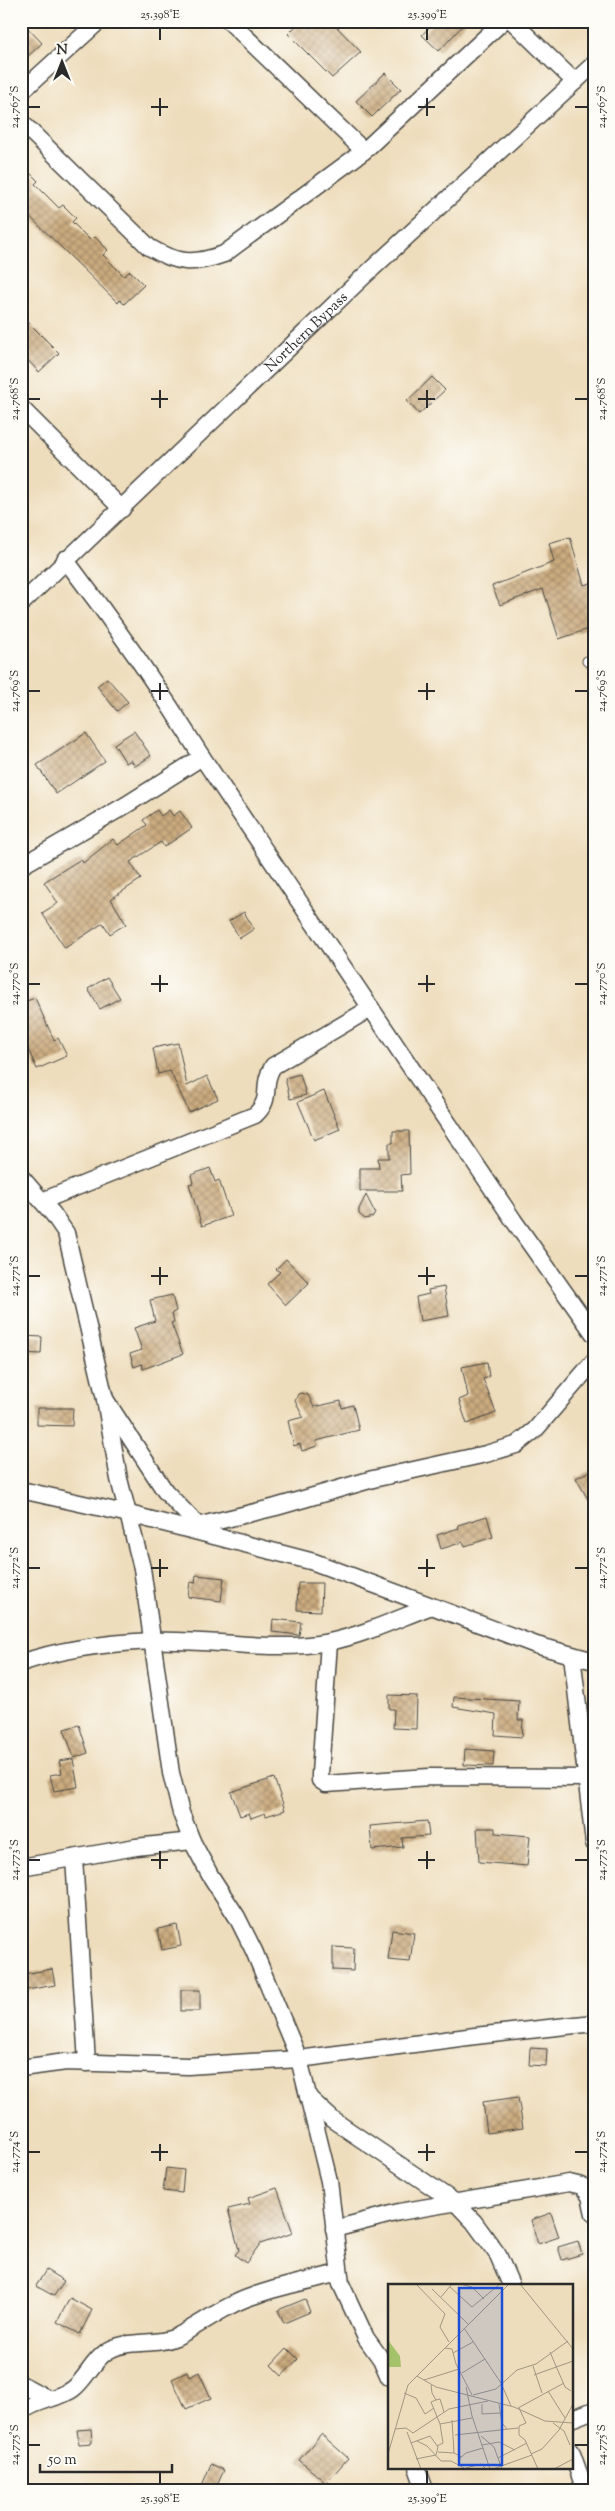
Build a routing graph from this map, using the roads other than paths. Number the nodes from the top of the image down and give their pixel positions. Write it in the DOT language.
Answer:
graph roads {
  1 [pos="99,21"];
  2 [pos="229,21"];
  3 [pos="503,21"];
  4 [pos="512,21"];
  5 [pos="594,64"];
  6 [pos="575,82"];
  7 [pos="21,92"];
  8 [pos="21,122"];
  9 [pos="364,151"];
  10 [pos="21,408"];
  11 [pos="122,509"];
  12 [pos="65,559"];
  13 [pos="21,604"];
  14 [pos="202,757"];
  15 [pos="21,866"];
  16 [pos="371,1008"];
  17 [pos="21,1177"];
  18 [pos="42,1201"];
  19 [pos="594,1334"];
  20 [pos="594,1361"];
  21 [pos="105,1399"];
  22 [pos="21,1490"];
  23 [pos="129,1514"];
  24 [pos="203,1531"];
  25 [pos="430,1607"];
  26 [pos="152,1640"];
  27 [pos="329,1642"];
  28 [pos="572,1655"];
  29 [pos="594,1661"];
  30 [pos="21,1664"];
  31 [pos="585,1778"];
  32 [pos="192,1841"];
  33 [pos="594,1843"];
  34 [pos="74,1858"];
  35 [pos="21,1867"];
  36 [pos="594,2023"];
  37 [pos="299,2059"];
  38 [pos="87,2063"];
  39 [pos="21,2068"];
  40 [pos="308,2097"];
  41 [pos="456,2203"];
  42 [pos="594,2214"];
  43 [pos="334,2229"];
  44 [pos="338,2273"];
  45 [pos="511,2284"];
  46 [pos="388,2375"];
  47 [pos="21,2384"];
  48 [pos="47,2398"];
  49 [pos="594,2410"];
  50 [pos="21,2412"];
  51 [pos="572,2419"];
  52 [pos="572,2454"];
  53 [pos="417,2468"];
  54 [pos="425,2490"];
  55 [pos="585,2490"];
  1 -- 7 [label="street"];
  2 -- 9 [label="street"];
  3 -- 9 [label="street"];
  4 -- 6 [label="street"];
  5 -- 6 [label="street, Northern Bypass"];
  6 -- 11 [label="street, Northern Bypass"];
  8 -- 9 [label="street"];
  10 -- 11 [label="street"];
  11 -- 12 [label="street, Northern Bypass"];
  12 -- 13 [label="street, Northern Bypass"];
  12 -- 14 [label="street"];
  14 -- 15 [label="street"];
  14 -- 16 [label="street"];
  16 -- 18 [label="street"];
  16 -- 19 [label="street"];
  17 -- 18 [label="street"];
  18 -- 21 [label="street"];
  20 -- 24 [label="street"];
  21 -- 23 [label="street"];
  21 -- 24 [label="street"];
  22 -- 23 [label="street"];
  23 -- 24 [label="street"];
  23 -- 26 [label="street"];
  24 -- 25 [label="street"];
  25 -- 27 [label="street"];
  25 -- 28 [label="street"];
  26 -- 27 [label="street"];
  26 -- 30 [label="street"];
  26 -- 32 [label="street"];
  27 -- 31 [label="street"];
  28 -- 29 [label="street"];
  28 -- 31 [label="street"];
  31 -- 33 [label="street"];
  32 -- 34 [label="street"];
  32 -- 37 [label="street"];
  34 -- 35 [label="street"];
  34 -- 38 [label="street"];
  36 -- 37 [label="street"];
  37 -- 38 [label="street"];
  37 -- 40 [label="street"];
  38 -- 39 [label="street"];
  40 -- 41 [label="street"];
  40 -- 43 [label="street"];
  41 -- 42 [label="street"];
  41 -- 43 [label="street"];
  41 -- 45 [label="street"];
  43 -- 44 [label="street"];
  44 -- 46 [label="street"];
  44 -- 48 [label="street"];
  47 -- 48 [label="street"];
  48 -- 50 [label="street"];
  49 -- 51 [label="street"];
  52 -- 55 [label="street"];
  53 -- 54 [label="street"];
}
